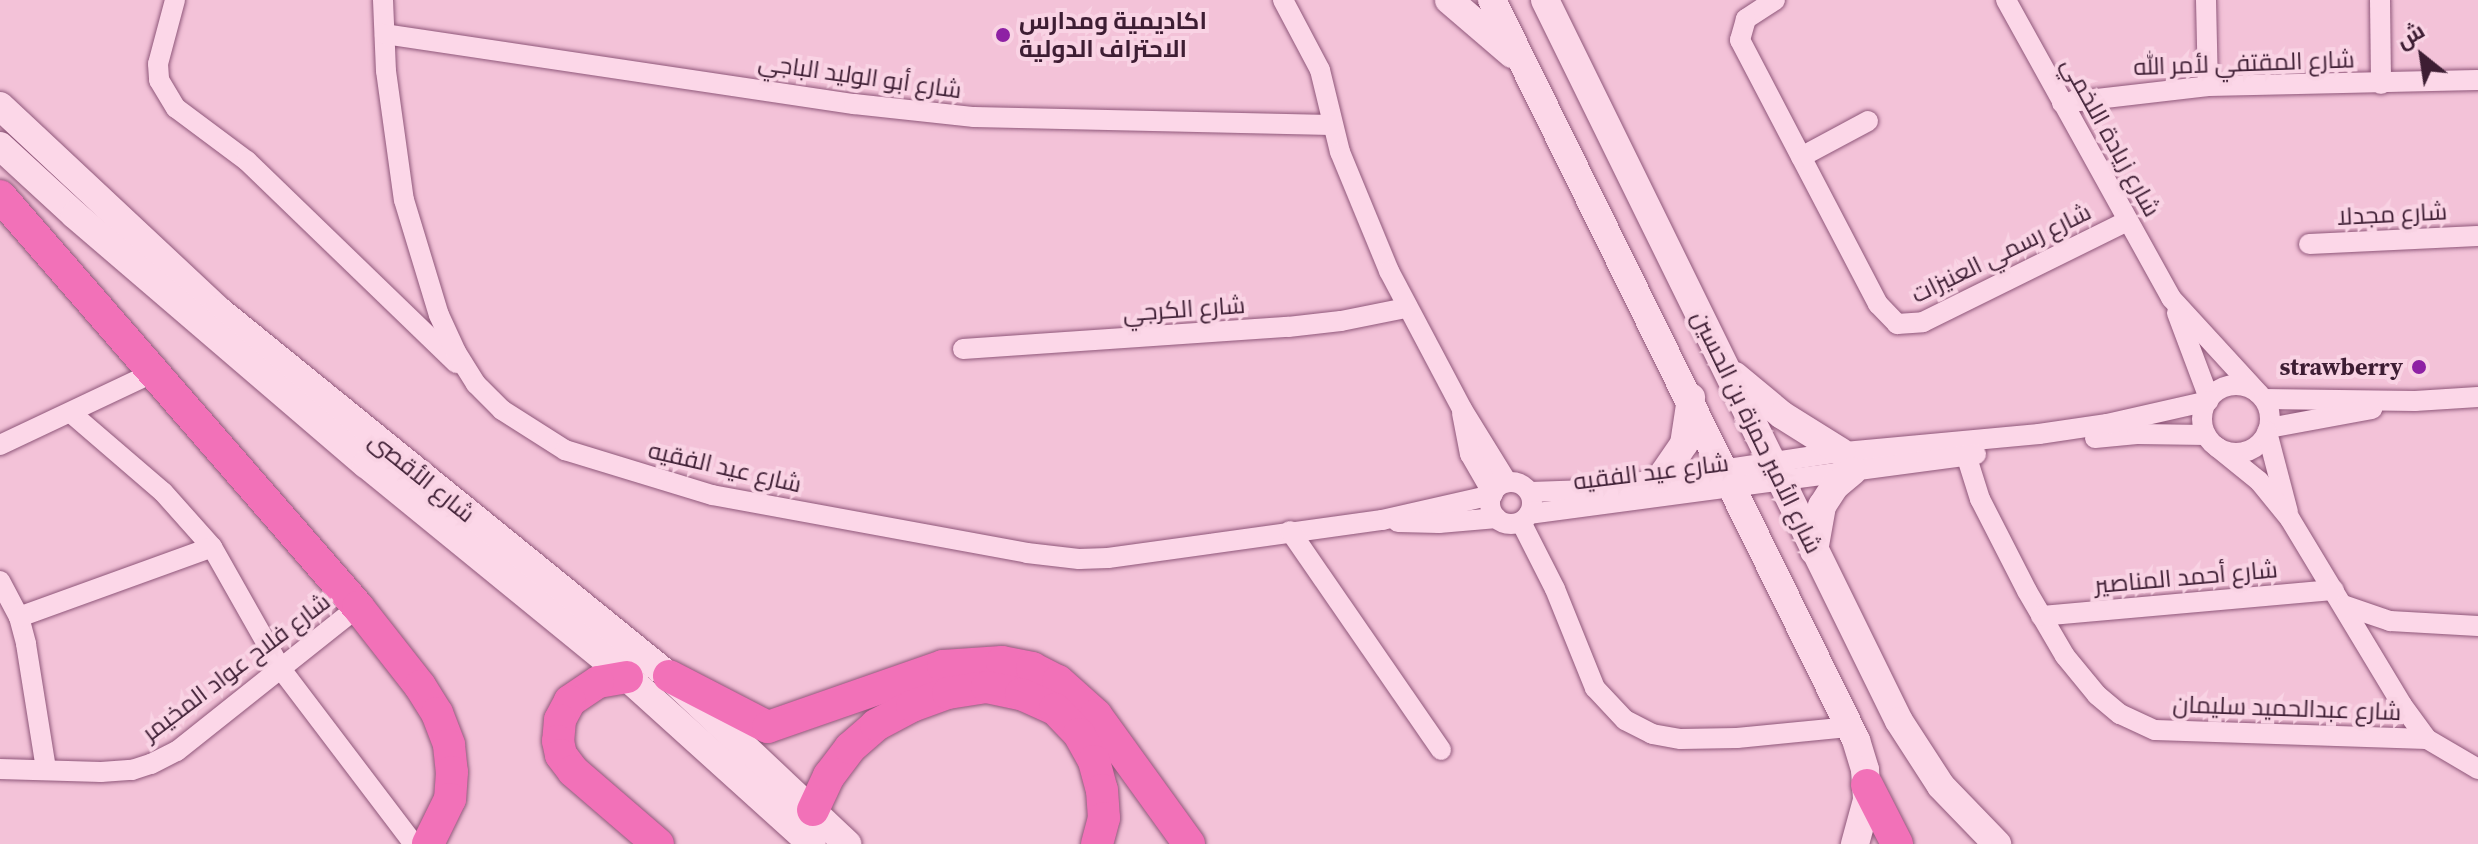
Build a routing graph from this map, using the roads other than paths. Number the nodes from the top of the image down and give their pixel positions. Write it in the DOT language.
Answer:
graph roads {
  1 [pos="175,0"];
  2 [pos="1283,0"];
  3 [pos="1449,0"];
  4 [pos="1492,0"];
  5 [pos="1545,0"];
  6 [pos="1775,0"];
  7 [pos="2006,0"];
  8 [pos="2206,0"];
  9 [pos="2380,0"];
  10 [pos="380,1"];
  11 [pos="385,34"];
  12 [pos="1531,73"];
  13 [pos="2478,80"];
  14 [pos="2381,84"];
  15 [pos="2208,86"];
  16 [pos="2062,103"];
  17 [pos="0,106"];
  18 [pos="1868,121"];
  19 [pos="1331,125"];
  20 [pos="0,146"];
  21 [pos="1801,157"];
  22 [pos="5,212"];
  23 [pos="2127,221"];
  24 [pos="2478,236"];
  25 [pos="2309,244"];
  26 [pos="2171,298"];
  27 [pos="1406,308"];
  28 [pos="963,349"];
  29 [pos="1729,370"];
  30 [pos="152,373"];
  31 [pos="476,384"];
  32 [pos="2262,396"];
  33 [pos="1691,397"];
  34 [pos="2478,397"];
  35 [pos="2208,399"];
  36 [pos="2415,401"];
  37 [pos="71,413"];
  38 [pos="2268,430"];
  39 [pos="2212,441"];
  40 [pos="0,445"];
  41 [pos="1964,449"];
  42 [pos="1847,462"];
  43 [pos="1775,472"];
  44 [pos="1728,478"];
  45 [pos="1660,479"];
  46 [pos="1497,490"];
  47 [pos="1530,492"];
  48 [pos="1628,492"];
  49 [pos="1497,518"];
  50 [pos="1525,518"];
  51 [pos="2290,519"];
  52 [pos="1382,520"];
  53 [pos="1290,531"];
  54 [pos="212,547"];
  55 [pos="1814,551"];
  56 [pos="0,581"];
  57 [pos="2338,598"];
  58 [pos="358,607"];
  59 [pos="2041,616"];
  60 [pos="19,617"];
  61 [pos="2478,626"];
  62 [pos="281,669"];
  63 [pos="669,676"];
  64 [pos="627,677"];
  65 [pos="1850,727"];
  66 [pos="2427,739"];
  67 [pos="1441,750"];
  68 [pos="0,769"];
  69 [pos="46,769"];
  70 [pos="2478,769"];
  71 [pos="1867,785"];
  72 [pos="813,810"];
  73 [pos="1967,834"];
  74 [pos="414,844"];
  75 [pos="428,844"];
  76 [pos="658,844"];
  77 [pos="812,844"];
  78 [pos="847,844"];
  79 [pos="1097,844"];
  80 [pos="1189,844"];
  81 [pos="1855,844"];
  82 [pos="1897,844"];
  83 [pos="1913,844"];
  84 [pos="1997,844"];
  1 -- 31 [label="street"];
  2 -- 19 [label="street"];
  3 -- 12 [label="main road"];
  4 -- 12 [label="main road, شارع الأمير حمزة بن الحسين"];
  5 -- 29 [label="main road, شارع الأمير حمزة بن الحسين"];
  6 -- 21 [label="street, شارع رسمي العنيزات"];
  7 -- 16 [label="street, شارع زيادة اللخمي"];
  8 -- 15 [label="street"];
  9 -- 14 [label="street"];
  10 -- 11 [label="street, شارع عيد الفقيه"];
  11 -- 19 [label="street, شارع أبو الوليد الباجي"];
  11 -- 31 [label="street, شارع عيد الفقيه"];
  12 -- 33 [label="main road, شارع الأمير حمزة بن الحسين"];
  13 -- 14 [label="street, شارع المقتفي لأمر الله"];
  14 -- 15 [label="street, شارع المقتفي لأمر الله"];
  15 -- 16 [label="street, شارع المقتفي لأمر الله"];
  16 -- 23 [label="street, شارع زيادة اللخمي"];
  17 -- 63 [label="main road, شارع الأقصى"];
  18 -- 21 [label="street"];
  19 -- 27 [label="street"];
  20 -- 64 [label="main road, شارع الأقصى"];
  21 -- 23 [label="street, شارع رسمي العنيزات"];
  22 -- 30 [label="highway"];
  23 -- 26 [label="street, شارع زيادة اللخمي"];
  24 -- 25 [label="street, شارع مجدلا"];
  26 -- 32 [label="street, شارع زيادة اللخمي"];
  26 -- 35 [label="street, شارع زيادة اللخمي"];
  27 -- 28 [label="street, شارع الكرجي"];
  27 -- 46 [label="street"];
  29 -- 42 [label="main road"];
  29 -- 43 [label="main road, شارع الأمير حمزة بن الحسين"];
  30 -- 37 [label="street"];
  30 -- 58 [label="highway"];
  31 -- 53 [label="street, شارع عيد الفقيه"];
  32 -- 35 [label="street"];
  32 -- 36 [label="street"];
  32 -- 38 [label="street"];
  33 -- 44 [label="main road, شارع الأمير حمزة بن الحسين"];
  33 -- 45 [label="main road"];
  34 -- 36 [label="street"];
  35 -- 39 [label="street"];
  35 -- 41 [label="street"];
  36 -- 38 [label="street"];
  37 -- 40 [label="street"];
  37 -- 54 [label="street"];
  38 -- 39 [label="street"];
  38 -- 51 [label="street"];
  39 -- 41 [label="street"];
  39 -- 51 [label="street"];
  41 -- 42 [label="street, شارع عيد الفقيه"];
  41 -- 59 [label="street, شارع عبدالحميد سليمان"];
  42 -- 43 [label="street, شارع عيد الفقيه"];
  42 -- 55 [label="main road"];
  43 -- 44 [label="street, شارع عيد الفقيه"];
  43 -- 55 [label="main road, شارع الأمير حمزة بن الحسين"];
  44 -- 45 [label="street, شارع عيد الفقيه"];
  44 -- 48 [label="street, شارع عيد الفقيه"];
  44 -- 65 [label="main road, شارع الأمير حمزة بن الحسين"];
  45 -- 48 [label="street, شارع عيد الفقيه"];
  46 -- 47 [label="street"];
  46 -- 49 [label="street"];
  46 -- 52 [label="street, شارع عيد الفقيه"];
  47 -- 48 [label="street, شارع عيد الفقيه"];
  47 -- 50 [label="street"];
  48 -- 50 [label="street, شارع عيد الفقيه"];
  49 -- 50 [label="street"];
  49 -- 52 [label="street, شارع عيد الفقيه"];
  50 -- 65 [label="street"];
  51 -- 57 [label="street"];
  52 -- 53 [label="street, شارع عيد الفقيه"];
  53 -- 67 [label="street"];
  54 -- 60 [label="street"];
  54 -- 62 [label="street"];
  55 -- 73 [label="main road, شارع الأمير حمزة بن الحسين"];
  56 -- 60 [label="street"];
  57 -- 59 [label="street, شارع أحمد المناصير"];
  57 -- 61 [label="street"];
  57 -- 66 [label="street"];
  58 -- 62 [label="street, شارع فلاح عواد المخيمر"];
  58 -- 75 [label="highway"];
  59 -- 66 [label="street, شارع عبدالحميد سليمان"];
  60 -- 69 [label="street"];
  62 -- 69 [label="street, شارع فلاح عواد المخيمر"];
  62 -- 74 [label="street"];
  63 -- 72 [label="main road, شارع الأقصى"];
  63 -- 80 [label="highway"];
  64 -- 76 [label="highway"];
  64 -- 77 [label="main road, شارع الأقصى"];
  65 -- 71 [label="main road, شارع الأمير حمزة بن الحسين"];
  66 -- 70 [label="street, شارع عبدالحميد سليمان"];
  68 -- 69 [label="street, شارع فلاح عواد المخيمر"];
  71 -- 81 [label="main road, شارع الأمير حمزة بن الحسين"];
  71 -- 82 [label="highway"];
  71 -- 83 [label="main road"];
  72 -- 78 [label="main road, شارع الأقصى"];
  72 -- 79 [label="highway"];
  73 -- 84 [label="main road, شارع الأمير حمزة بن الحسين"];
}
